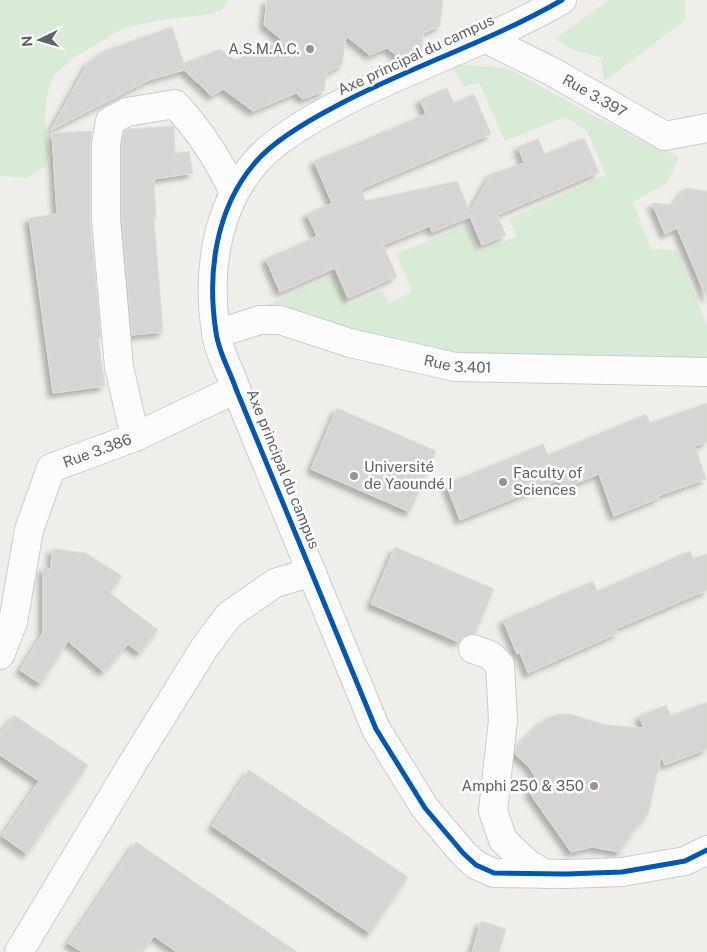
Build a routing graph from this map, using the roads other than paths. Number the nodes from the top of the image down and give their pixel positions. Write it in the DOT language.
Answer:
graph roads {
  1 [pos="562,0"];
  2 [pos="484,38"];
  3 [pos="707,128"];
  4 [pos="234,193"];
  5 [pos="216,334"];
  6 [pos="707,372"];
  7 [pos="236,389"];
  8 [pos="135,437"];
  9 [pos="312,572"];
  10 [pos="473,649"];
  11 [pos="0,655"];
  12 [pos="707,851"];
  13 [pos="545,874"];
  14 [pos="19,952"];
  1 -- 2 [label="street, Axe principal du campus"];
  2 -- 3 [label="street, Rue 3.397"];
  2 -- 4 [label="street, Axe principal du campus"];
  4 -- 5 [label="street, Axe principal du campus"];
  4 -- 8 [label="street"];
  5 -- 6 [label="street, Rue 3.401"];
  5 -- 7 [label="street, Axe principal du campus"];
  7 -- 8 [label="street, Rue 3.386"];
  7 -- 9 [label="street, Axe principal du campus"];
  8 -- 11 [label="street, Rue 3.386"];
  9 -- 13 [label="street, Axe principal du campus"];
  9 -- 14 [label="street"];
  10 -- 13 [label="street"];
  12 -- 13 [label="street, Axe principal du campus"];
}
